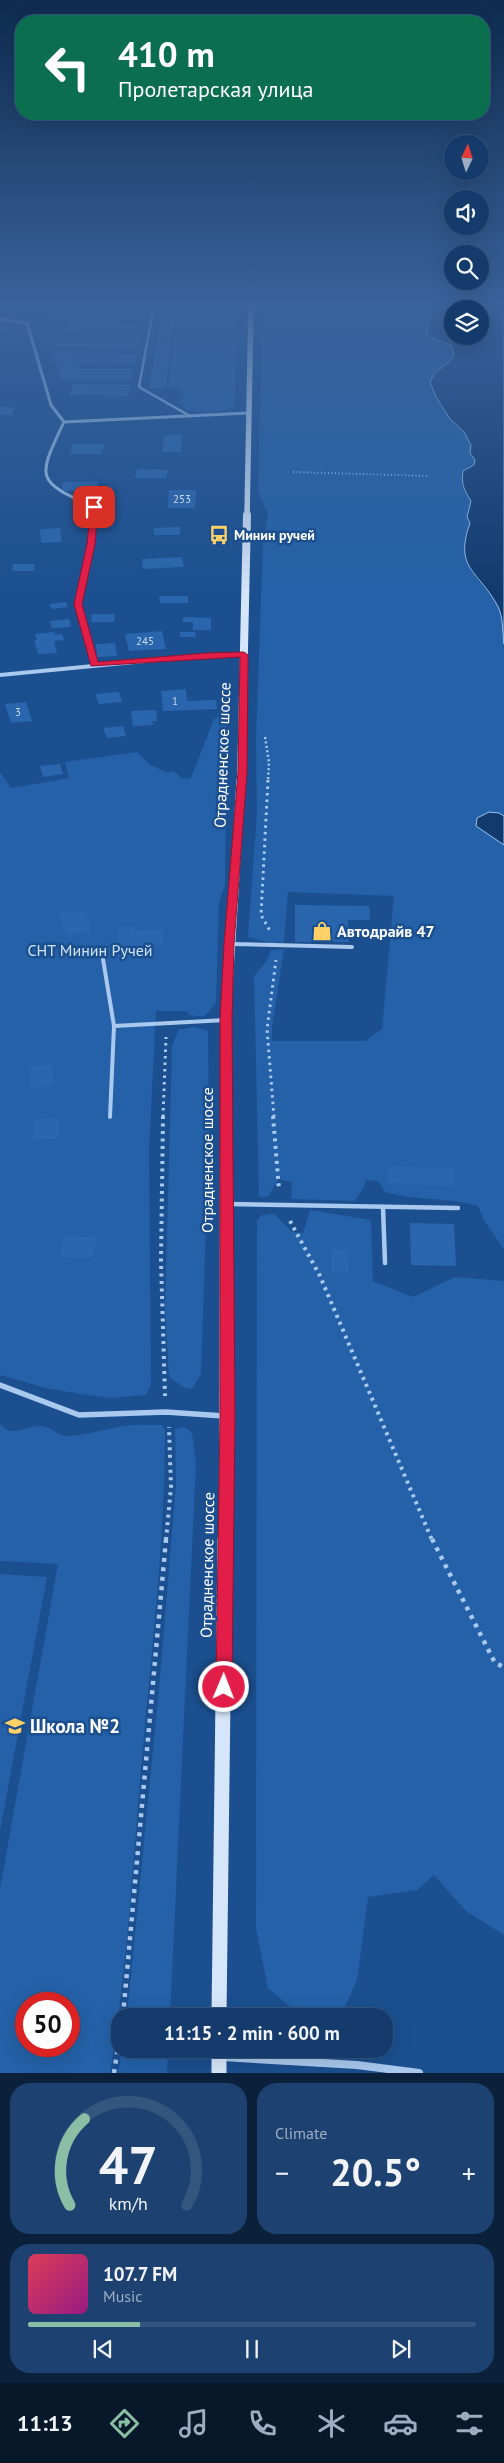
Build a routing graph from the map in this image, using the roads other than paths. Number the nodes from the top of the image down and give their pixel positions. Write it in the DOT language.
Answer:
graph roads {
  1 [pos="50,402"];
  2 [pos="165,402"];
  3 [pos="248,402"];
  4 [pos="248,413"];
  5 [pos="190,416"];
  6 [pos="64,422"];
  7 [pos="244,655"];
  8 [pos="94,664"];
  9 [pos="0,675"];
  10 [pos="229,944"];
  11 [pos="352,947"];
  12 [pos="103,960"];
  13 [pos="226,1020"];
  14 [pos="114,1026"];
  15 [pos="110,1117"];
  16 [pos="225,1204"];
  17 [pos="383,1207"];
  18 [pos="458,1208"];
  19 [pos="385,1263"];
  20 [pos="0,1385"];
  21 [pos="228,1416"];
  22 [pos="219,2008"];
  23 [pos="219,2060"];
  24 [pos="419,2073"];
  1 -- 6 [label="street"];
  2 -- 5 [label="lane"];
  3 -- 4 [label="main road, Отрадненское шоссе"];
  4 -- 5 [label="street"];
  4 -- 7 [label="main road, Отрадненское шоссе"];
  5 -- 6 [label="street"];
  6 -- 8 [label="street"];
  7 -- 8 [label="street"];
  7 -- 10 [label="main road, Отрадненское шоссе"];
  8 -- 9 [label="street"];
  10 -- 11 [label="lane"];
  10 -- 13 [label="main road, Отрадненское шоссе"];
  12 -- 14 [label="lane"];
  13 -- 14 [label="lane"];
  13 -- 16 [label="main road, Отрадненское шоссе"];
  14 -- 15 [label="lane"];
  16 -- 17 [label="lane"];
  16 -- 21 [label="main road, Отрадненское шоссе"];
  17 -- 18 [label="lane"];
  17 -- 19 [label="lane"];
  20 -- 21 [label="street"];
  21 -- 22 [label="main road, Отрадненское шоссе"];
  23 -- 24 [label="street"];
}
